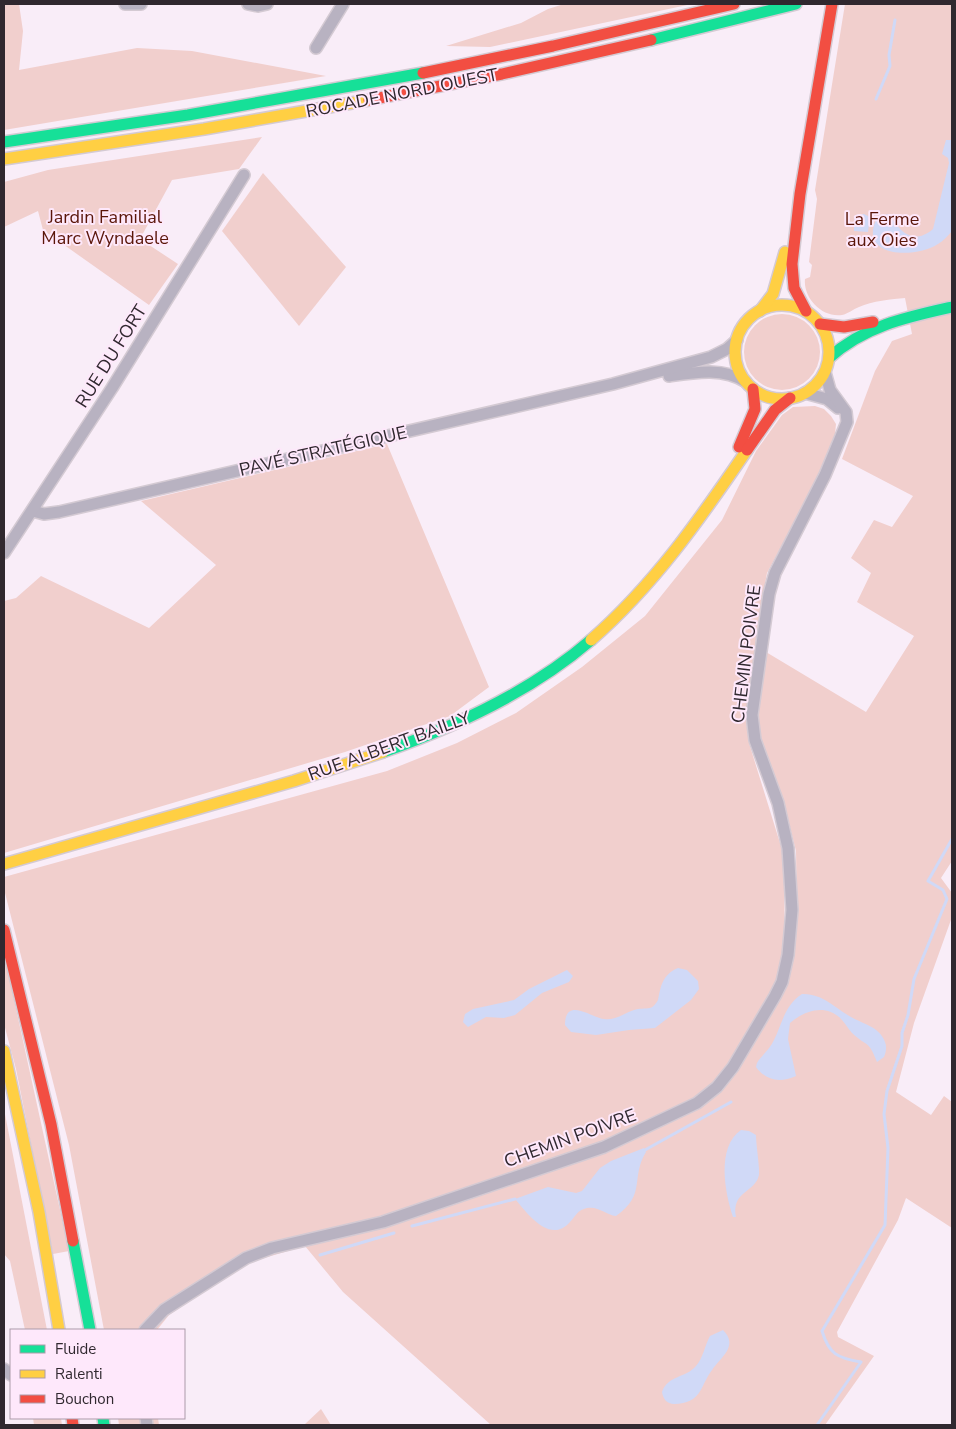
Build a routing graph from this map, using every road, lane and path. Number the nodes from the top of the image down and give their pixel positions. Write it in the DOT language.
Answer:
graph roads {
  1 [pos="125,4"];
  2 [pos="141,4"];
  3 [pos="248,4"];
  4 [pos="267,4"];
  5 [pos="343,4"];
  6 [pos="734,4"];
  7 [pos="796,4"];
  8 [pos="832,4"];
  9 [pos="316,48"];
  10 [pos="338,105"];
  11 [pos="4,142"];
  12 [pos="4,159"];
  13 [pos="10,170"];
  14 [pos="244,175"];
  15 [pos="800,194"];
  16 [pos="952,307"];
  17 [pos="806,311"];
  18 [pos="758,312"];
  19 [pos="915,316"];
  20 [pos="820,324"];
  21 [pos="737,340"];
  22 [pos="829,358"];
  23 [pos="825,372"];
  24 [pos="613,384"];
  25 [pos="750,385"];
  26 [pos="805,393"];
  27 [pos="790,398"];
  28 [pos="846,427"];
  29 [pos="705,510"];
  30 [pos="33,511"];
  31 [pos="4,553"];
  32 [pos="8,863"];
  33 [pos="4,930"];
  34 [pos="4,1051"];
  35 [pos="59,1329"];
  36 [pos="90,1329"];
  37 [pos="146,1329"];
  1 -- 2 [label="street"];
  3 -- 4 [label="street"];
  5 -- 9 [label="street"];
  6 -- 11 [label="main road, ROCADE NORD OUEST"];
  7 -- 10 [label="main road, ROCADE NORD OUEST"];
  8 -- 15 [label="main road"];
  10 -- 12 [label="main road, ROCADE NORD OUEST"];
  10 -- 13 [label="main road"];
  14 -- 30 [label="street, RUE DU FORT"];
  15 -- 17 [label="main road"];
  15 -- 18 [label="main road"];
  16 -- 19 [label="main road"];
  17 -- 18 [label="main road"];
  17 -- 20 [label="main road"];
  18 -- 21 [label="main road"];
  19 -- 20 [label="main road"];
  19 -- 22 [label="main road"];
  20 -- 22 [label="main road"];
  21 -- 24 [label="street, PAVÉ STRATÉGIQUE"];
  21 -- 25 [label="main road"];
  22 -- 23 [label="main road"];
  23 -- 26 [label="main road"];
  23 -- 28 [label="street"];
  24 -- 25 [label="street, PAVÉ STRATÉGIQUE"];
  24 -- 30 [label="street, PAVÉ STRATÉGIQUE"];
  25 -- 27 [label="main road"];
  25 -- 29 [label="main road, RUE ALBERT BAILLY"];
  26 -- 27 [label="main road"];
  26 -- 28 [label="street"];
  27 -- 29 [label="main road, RUE ALBERT BAILLY"];
  28 -- 37 [label="street, CHEMIN POIVRE"];
  29 -- 32 [label="main road, RUE ALBERT BAILLY"];
  30 -- 31 [label="street, RUE DU FORT"];
  33 -- 36 [label="main road"];
  34 -- 35 [label="main road"];
}
